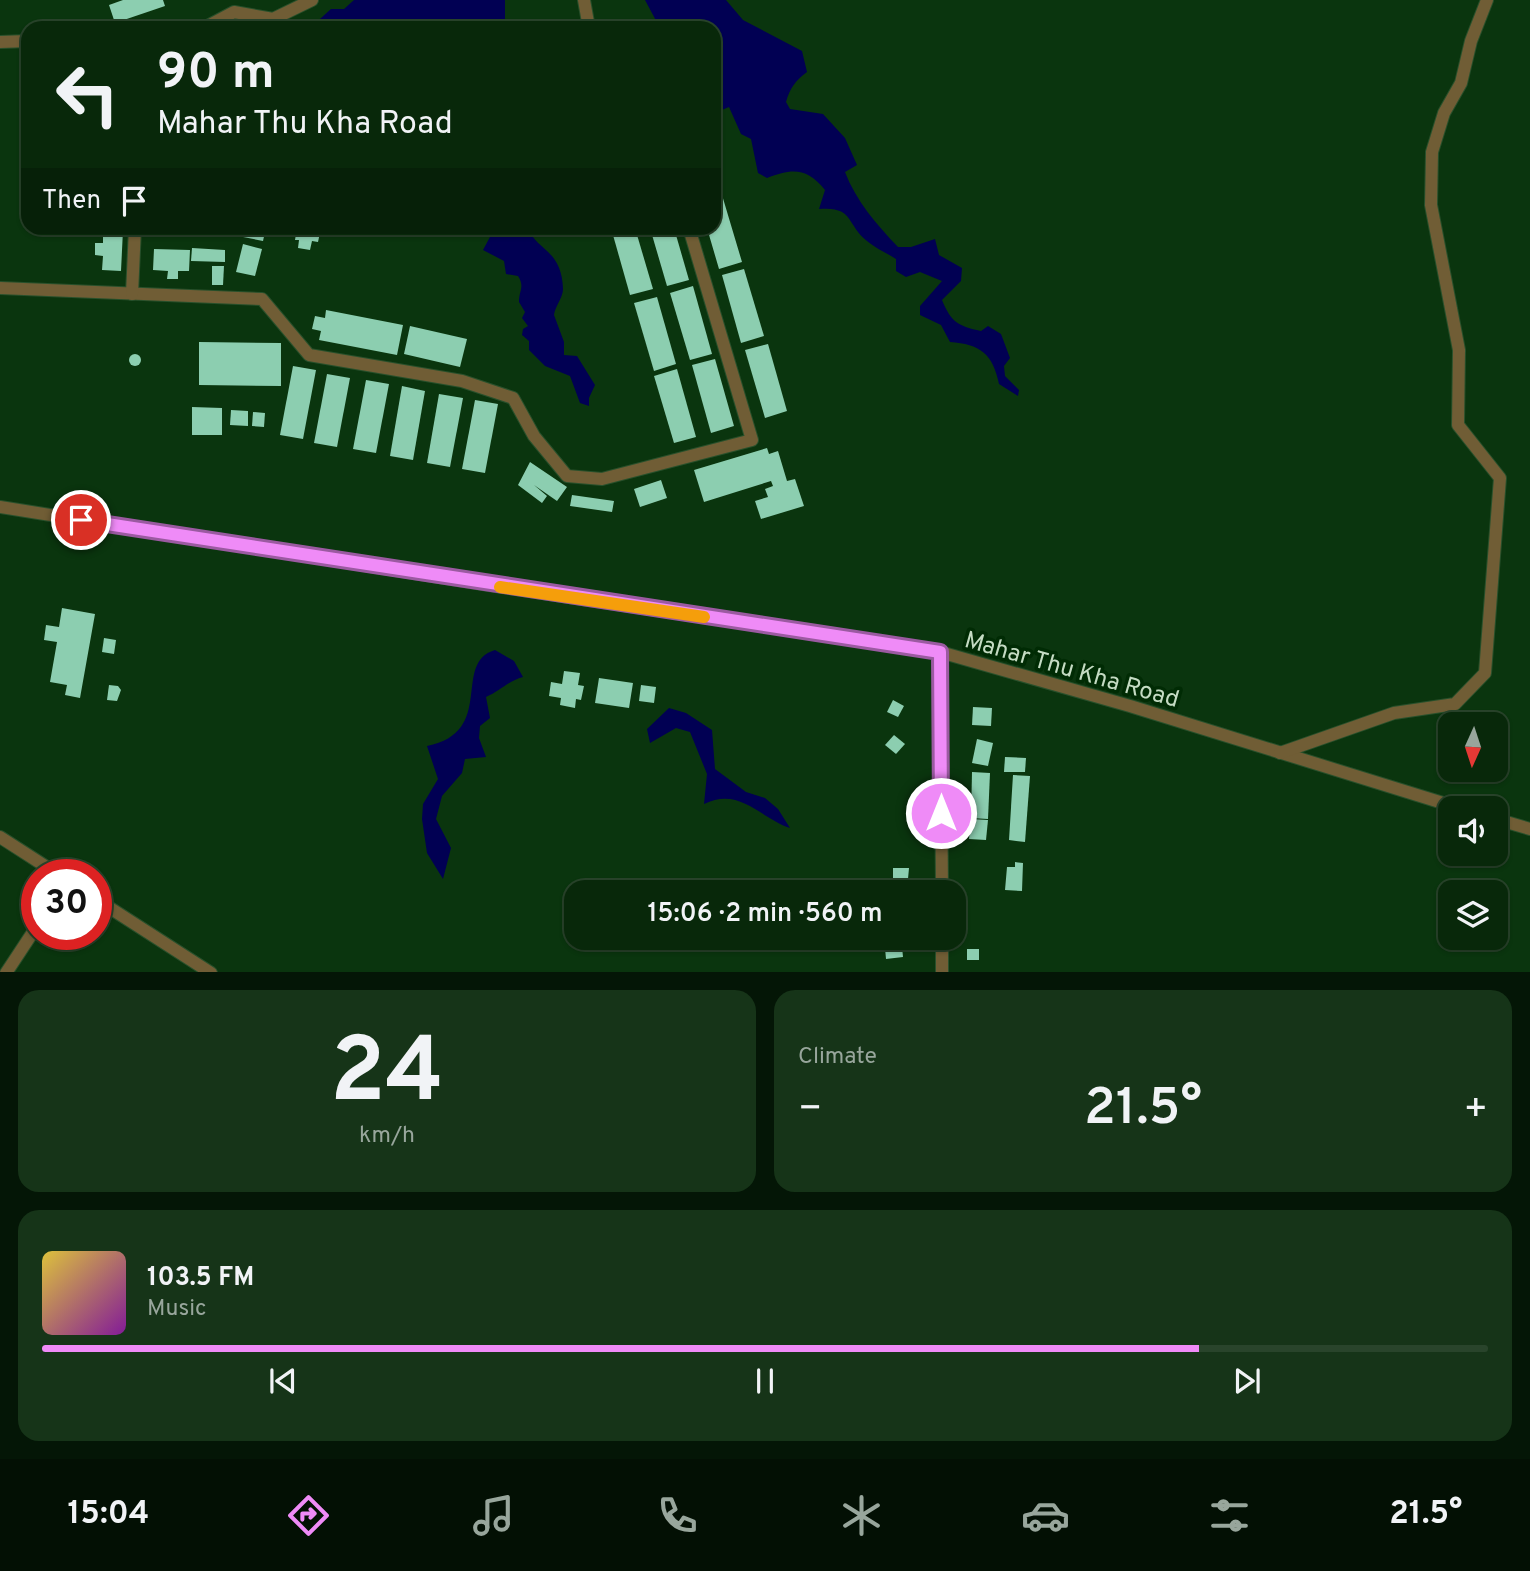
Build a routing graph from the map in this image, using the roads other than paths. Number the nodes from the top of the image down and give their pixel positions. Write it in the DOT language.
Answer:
graph roads {
  1 [pos="312,0"];
  2 [pos="584,0"];
  3 [pos="1488,0"];
  4 [pos="217,21"];
  5 [pos="588,21"];
  6 [pos="21,41"];
  7 [pos="0,42"];
  8 [pos="135,235"];
  9 [pos="692,235"];
  10 [pos="0,289"];
  11 [pos="132,294"];
  12 [pos="0,507"];
  13 [pos="940,652"];
  14 [pos="1280,754"];
  15 [pos="1438,801"];
  16 [pos="1508,823"];
  17 [pos="1530,829"];
  18 [pos="0,838"];
  19 [pos="33,859"];
  20 [pos="942,880"];
  21 [pos="112,909"];
  22 [pos="21,950"];
  23 [pos="942,950"];
  24 [pos="6,972"];
  25 [pos="211,972"];
  26 [pos="942,972"];
  1 -- 4 [label="street"];
  2 -- 5 [label="street"];
  3 -- 14 [label="street"];
  6 -- 7 [label="street"];
  8 -- 11 [label="street"];
  9 -- 11 [label="street"];
  10 -- 11 [label="street"];
  12 -- 13 [label="street, Mahar Thu Kha Road"];
  13 -- 14 [label="street, Mahar Thu Kha Road"];
  13 -- 20 [label="street"];
  14 -- 15 [label="street, Mahar Thu Kha Road"];
  16 -- 17 [label="street"];
  18 -- 19 [label="street"];
  21 -- 25 [label="street"];
  22 -- 24 [label="street"];
  23 -- 26 [label="street"];
}
